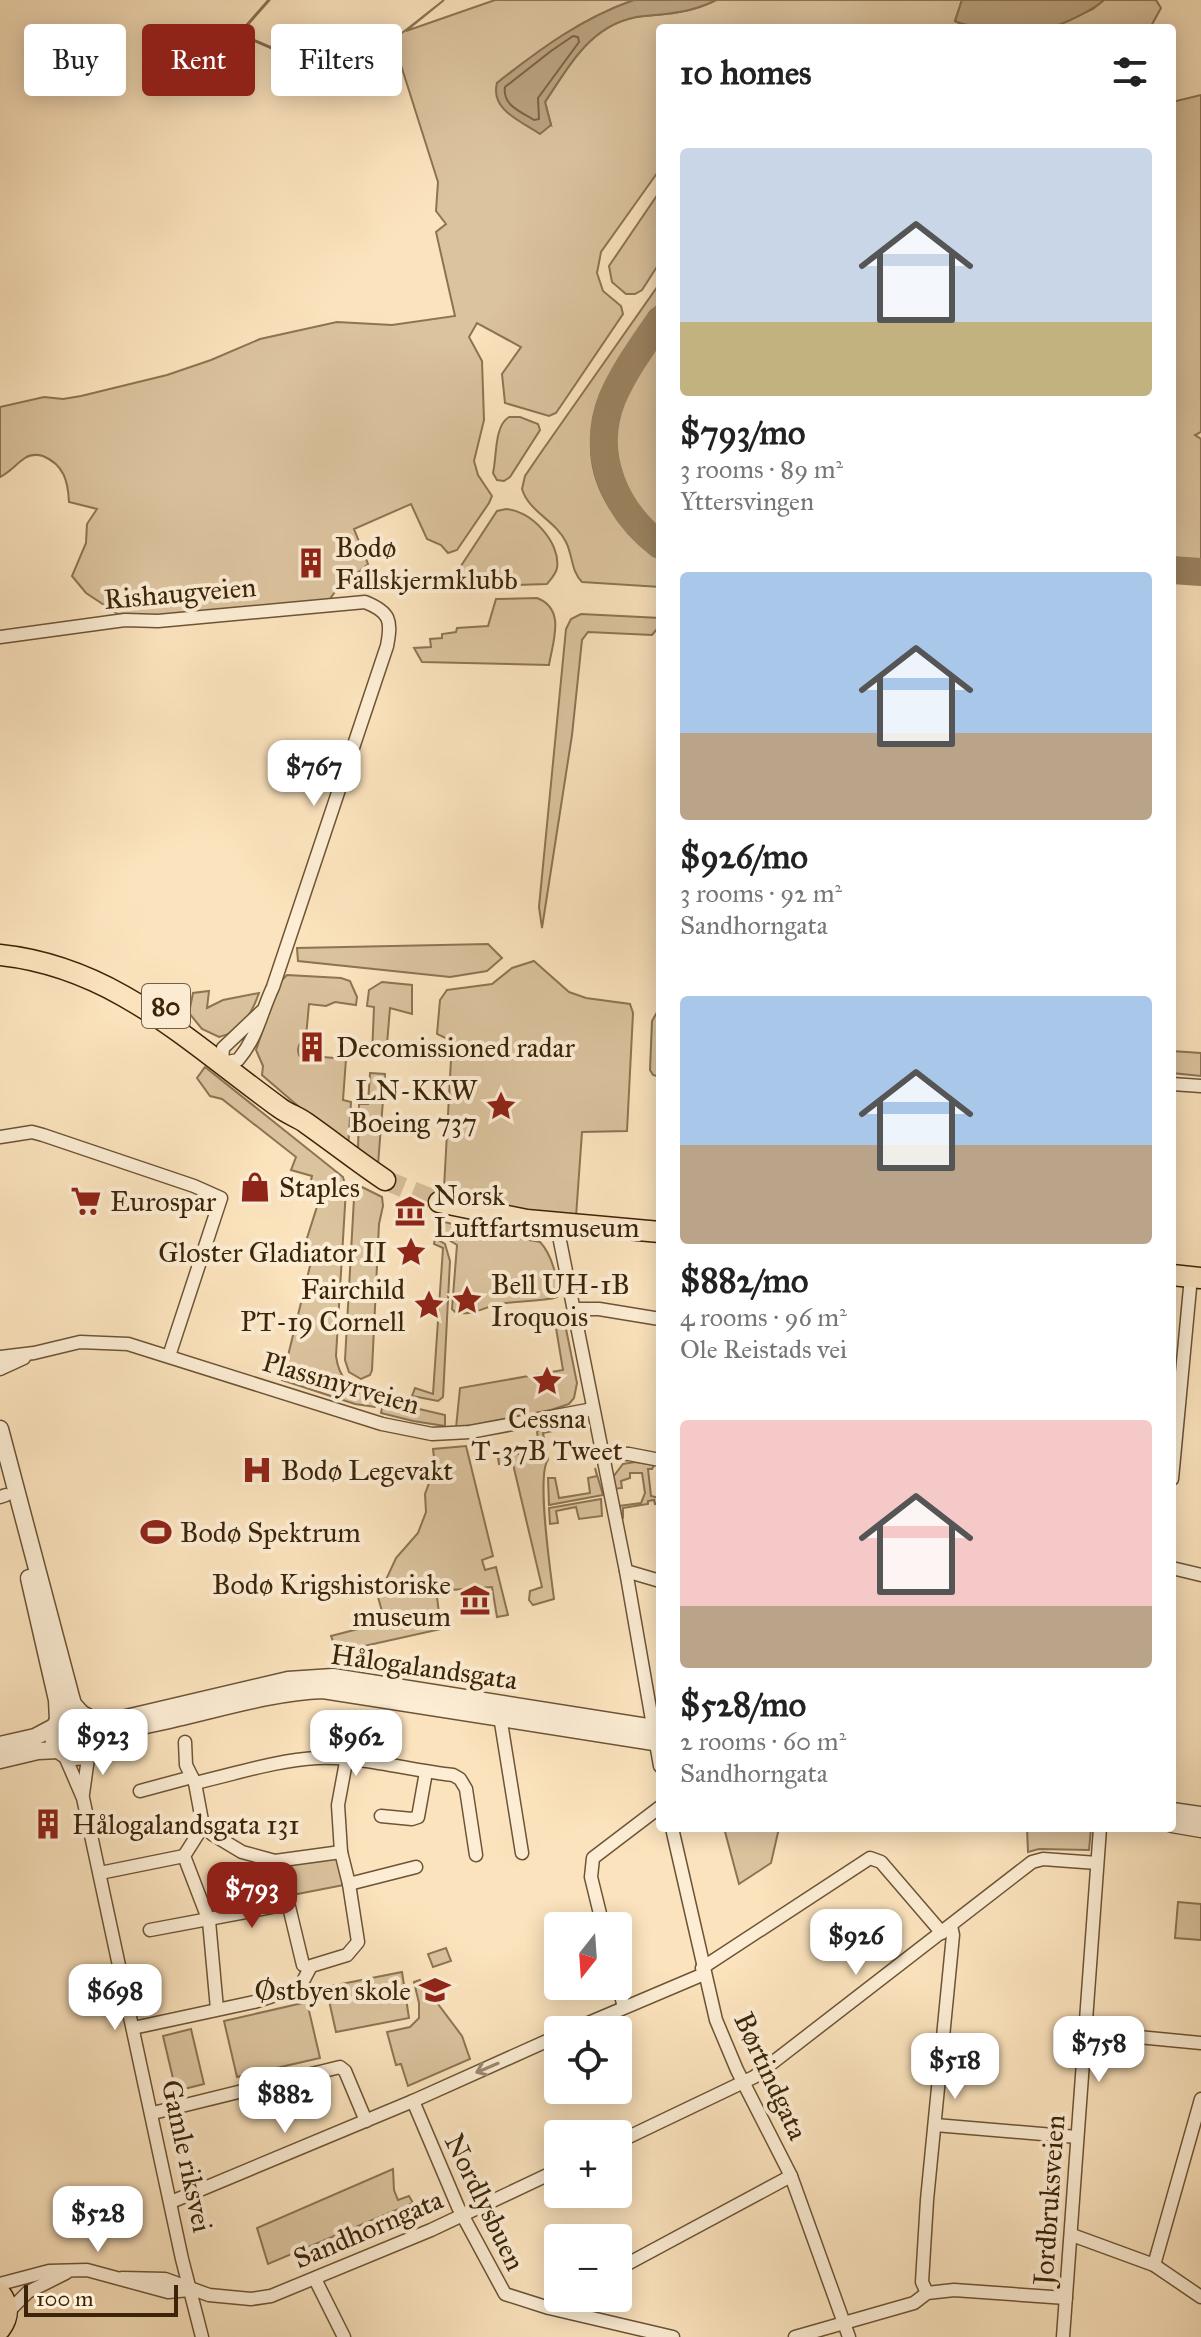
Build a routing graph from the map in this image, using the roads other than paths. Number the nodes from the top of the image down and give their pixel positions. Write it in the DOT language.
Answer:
graph roads {
  1 [pos="0,637"];
  2 [pos="0,941"];
  3 [pos="0,955"];
  4 [pos="262,1011"];
  5 [pos="227,1057"];
  6 [pos="1176,1084"];
  7 [pos="1201,1086"];
  8 [pos="0,1137"];
  9 [pos="385,1180"];
  10 [pos="439,1202"];
  11 [pos="559,1223"];
  12 [pos="656,1232"];
  13 [pos="1188,1276"];
  14 [pos="574,1309"];
  15 [pos="656,1318"];
  16 [pos="34,1353"];
  17 [pos="169,1356"];
  18 [pos="0,1357"];
  19 [pos="0,1369"];
  20 [pos="593,1409"];
  21 [pos="1176,1428"];
  22 [pos="0,1429"];
  23 [pos="602,1453"];
  24 [pos="656,1459"];
  25 [pos="0,1473"];
  26 [pos="3,1496"];
  27 [pos="1176,1569"];
  28 [pos="626,1571"];
  29 [pos="1201,1575"];
  30 [pos="656,1580"];
  31 [pos="499,1710"];
  32 [pos="86,1716"];
  33 [pos="354,1719"];
  34 [pos="56,1724"];
  35 [pos="656,1730"];
  36 [pos="656,1735"];
  37 [pos="185,1742"];
  38 [pos="0,1745"];
  39 [pos="92,1748"];
  40 [pos="61,1752"];
  41 [pos="348,1759"];
  42 [pos="0,1760"];
  43 [pos="426,1772"];
  44 [pos="194,1780"];
  45 [pos="140,1791"];
  46 [pos="83,1798"];
  47 [pos="656,1810"];
  48 [pos="1176,1812"];
  49 [pos="1201,1815"];
  50 [pos="381,1816"];
  51 [pos="1176,1825"];
  52 [pos="203,1826"];
  53 [pos="1201,1829"];
  54 [pos="673,1832"];
  55 [pos="1100,1832"];
  56 [pos="341,1852"];
  57 [pos="522,1853"];
  58 [pos="476,1855"];
  59 [pos="184,1856"];
  60 [pos="278,1861"];
  61 [pos="1097,1863"];
  62 [pos="416,1867"];
  63 [pos="100,1873"];
  64 [pos="349,1884"];
  65 [pos="288,1904"];
  66 [pos="600,1912"];
  67 [pos="209,1921"];
  68 [pos="947,1929"];
  69 [pos="150,1930"];
  70 [pos="303,1965"];
  71 [pos="703,1971"];
  72 [pos="622,2000"];
  73 [pos="624,2007"];
  74 [pos="217,2009"];
  75 [pos="604,2016"];
  76 [pos="133,2028"];
  77 [pos="1086,2032"];
  78 [pos="544,2042"];
  79 [pos="1201,2043"];
  80 [pos="744,2083"];
  81 [pos="1201,2099"];
  82 [pos="413,2101"];
  83 [pos="153,2113"];
  84 [pos="366,2121"];
  85 [pos="935,2125"];
  86 [pos="632,2135"];
  87 [pos="1077,2137"];
  88 [pos="791,2176"];
  89 [pos="544,2177"];
  90 [pos="171,2202"];
  91 [pos="463,2215"];
  92 [pos="1072,2235"];
  93 [pos="632,2261"];
  94 [pos="1154,2265"];
  95 [pos="70,2271"];
  96 [pos="315,2279"];
  97 [pos="0,2284"];
  98 [pos="190,2290"];
  99 [pos="0,2293"];
  100 [pos="927,2293"];
  101 [pos="1201,2297"];
  102 [pos="1066,2298"];
  103 [pos="572,2313"];
  104 [pos="845,2322"];
  105 [pos="7,2325"];
  106 [pos="202,2337"];
  107 [pos="344,2337"];
  108 [pos="673,2337"];
  109 [pos="795,2337"];
  110 [pos="849,2337"];
  111 [pos="1063,2337"];
  1 -- 4 [label="street, Rishaugveien"];
  2 -- 5 [label="highway, 80"];
  3 -- 5 [label="highway, 80"];
  4 -- 5 [label="street"];
  4 -- 5 [label="street"];
  5 -- 9 [label="highway, 80"];
  6 -- 7 [label="street"];
  8 -- 17 [label="street"];
  10 -- 11 [label="highway"];
  11 -- 12 [label="highway"];
  11 -- 14 [label="street"];
  13 -- 21 [label="street"];
  14 -- 15 [label="street"];
  14 -- 20 [label="street"];
  16 -- 17 [label="street, Plassmyrveien"];
  16 -- 18 [label="street, Plassmyrveien"];
  16 -- 19 [label="street, Plassmyrveien"];
  17 -- 20 [label="street, Plassmyrveien"];
  20 -- 23 [label="street"];
  22 -- 32 [label="street"];
  23 -- 24 [label="street"];
  23 -- 28 [label="street"];
  25 -- 26 [label="street"];
  26 -- 34 [label="street"];
  27 -- 29 [label="street"];
  28 -- 30 [label="street"];
  28 -- 35 [label="street"];
  31 -- 32 [label="street, Hålogalandsgata"];
  31 -- 36 [label="street, Hålogalandsgata"];
  31 -- 39 [label="street, Hålogalandsgata"];
  31 -- 57 [label="street"];
  32 -- 34 [label="street, Hålogalandsgata"];
  32 -- 39 [label="street"];
  33 -- 41 [label="street"];
  34 -- 38 [label="street, Hålogalandsgata"];
  34 -- 40 [label="street"];
  37 -- 44 [label="street"];
  39 -- 40 [label="street, Hålogalandsgata"];
  39 -- 46 [label="street, Gamle riksvei"];
  40 -- 42 [label="street, Hålogalandsgata"];
  40 -- 46 [label="street, Gamle riksvei"];
  41 -- 43 [label="street"];
  41 -- 44 [label="street"];
  41 -- 56 [label="street"];
  43 -- 50 [label="street"];
  43 -- 58 [label="street"];
  44 -- 45 [label="street"];
  44 -- 52 [label="street"];
  46 -- 63 [label="street, Gamle riksvei"];
  47 -- 66 [label="street"];
  48 -- 49 [label="street"];
  51 -- 53 [label="street"];
  52 -- 59 [label="street"];
  52 -- 60 [label="street"];
  54 -- 71 [label="street, Børtindgata"];
  55 -- 61 [label="street, Jordbruksveien"];
  56 -- 60 [label="street"];
  56 -- 64 [label="street"];
  59 -- 63 [label="street"];
  59 -- 67 [label="street"];
  60 -- 65 [label="street"];
  61 -- 68 [label="street"];
  61 -- 77 [label="street, Jordbruksveien"];
  62 -- 64 [label="street"];
  63 -- 76 [label="street, Gamle riksvei"];
  64 -- 74 [label="street"];
  65 -- 67 [label="street"];
  65 -- 70 [label="street"];
  67 -- 69 [label="street"];
  67 -- 74 [label="street"];
  68 -- 71 [label="street"];
  68 -- 80 [label="street"];
  68 -- 85 [label="street"];
  71 -- 73 [label="street"];
  71 -- 80 [label="street, Børtindgata"];
  72 -- 73 [label="street"];
  73 -- 75 [label="street"];
  74 -- 76 [label="street"];
  76 -- 83 [label="street, Gamle riksvei"];
  77 -- 79 [label="street"];
  77 -- 87 [label="street, Jordbruksveien"];
  78 -- 82 [label="street, one-way"];
  80 -- 86 [label="street"];
  80 -- 88 [label="street, Børtindgata"];
  81 -- 94 [label="street"];
  82 -- 84 [label="street"];
  82 -- 91 [label="street, Nordlysbuen"];
  83 -- 84 [label="street"];
  83 -- 90 [label="street, Gamle riksvei"];
  84 -- 90 [label="street"];
  85 -- 87 [label="street"];
  85 -- 100 [label="street"];
  87 -- 92 [label="street, Jordbruksveien"];
  88 -- 93 [label="street"];
  88 -- 104 [label="street, Børtindgata"];
  89 -- 91 [label="street, Sandhorngata"];
  90 -- 98 [label="street, Gamle riksvei"];
  91 -- 96 [label="street, Sandhorngata"];
  91 -- 103 [label="street, Nordlysbuen"];
  92 -- 94 [label="street"];
  92 -- 102 [label="street, Jordbruksveien"];
  94 -- 101 [label="street"];
  95 -- 97 [label="street, Sandhorngata"];
  95 -- 98 [label="street, Sandhorngata"];
  95 -- 105 [label="street"];
  96 -- 98 [label="street, Sandhorngata"];
  96 -- 107 [label="street"];
  98 -- 106 [label="street, Gamle riksvei"];
  99 -- 105 [label="highway"];
  100 -- 102 [label="street"];
  100 -- 104 [label="street"];
  102 -- 111 [label="street, Jordbruksveien"];
  103 -- 108 [label="street, Nordlysbuen"];
  104 -- 109 [label="street"];
  104 -- 110 [label="street, Børtindgata"];
}
